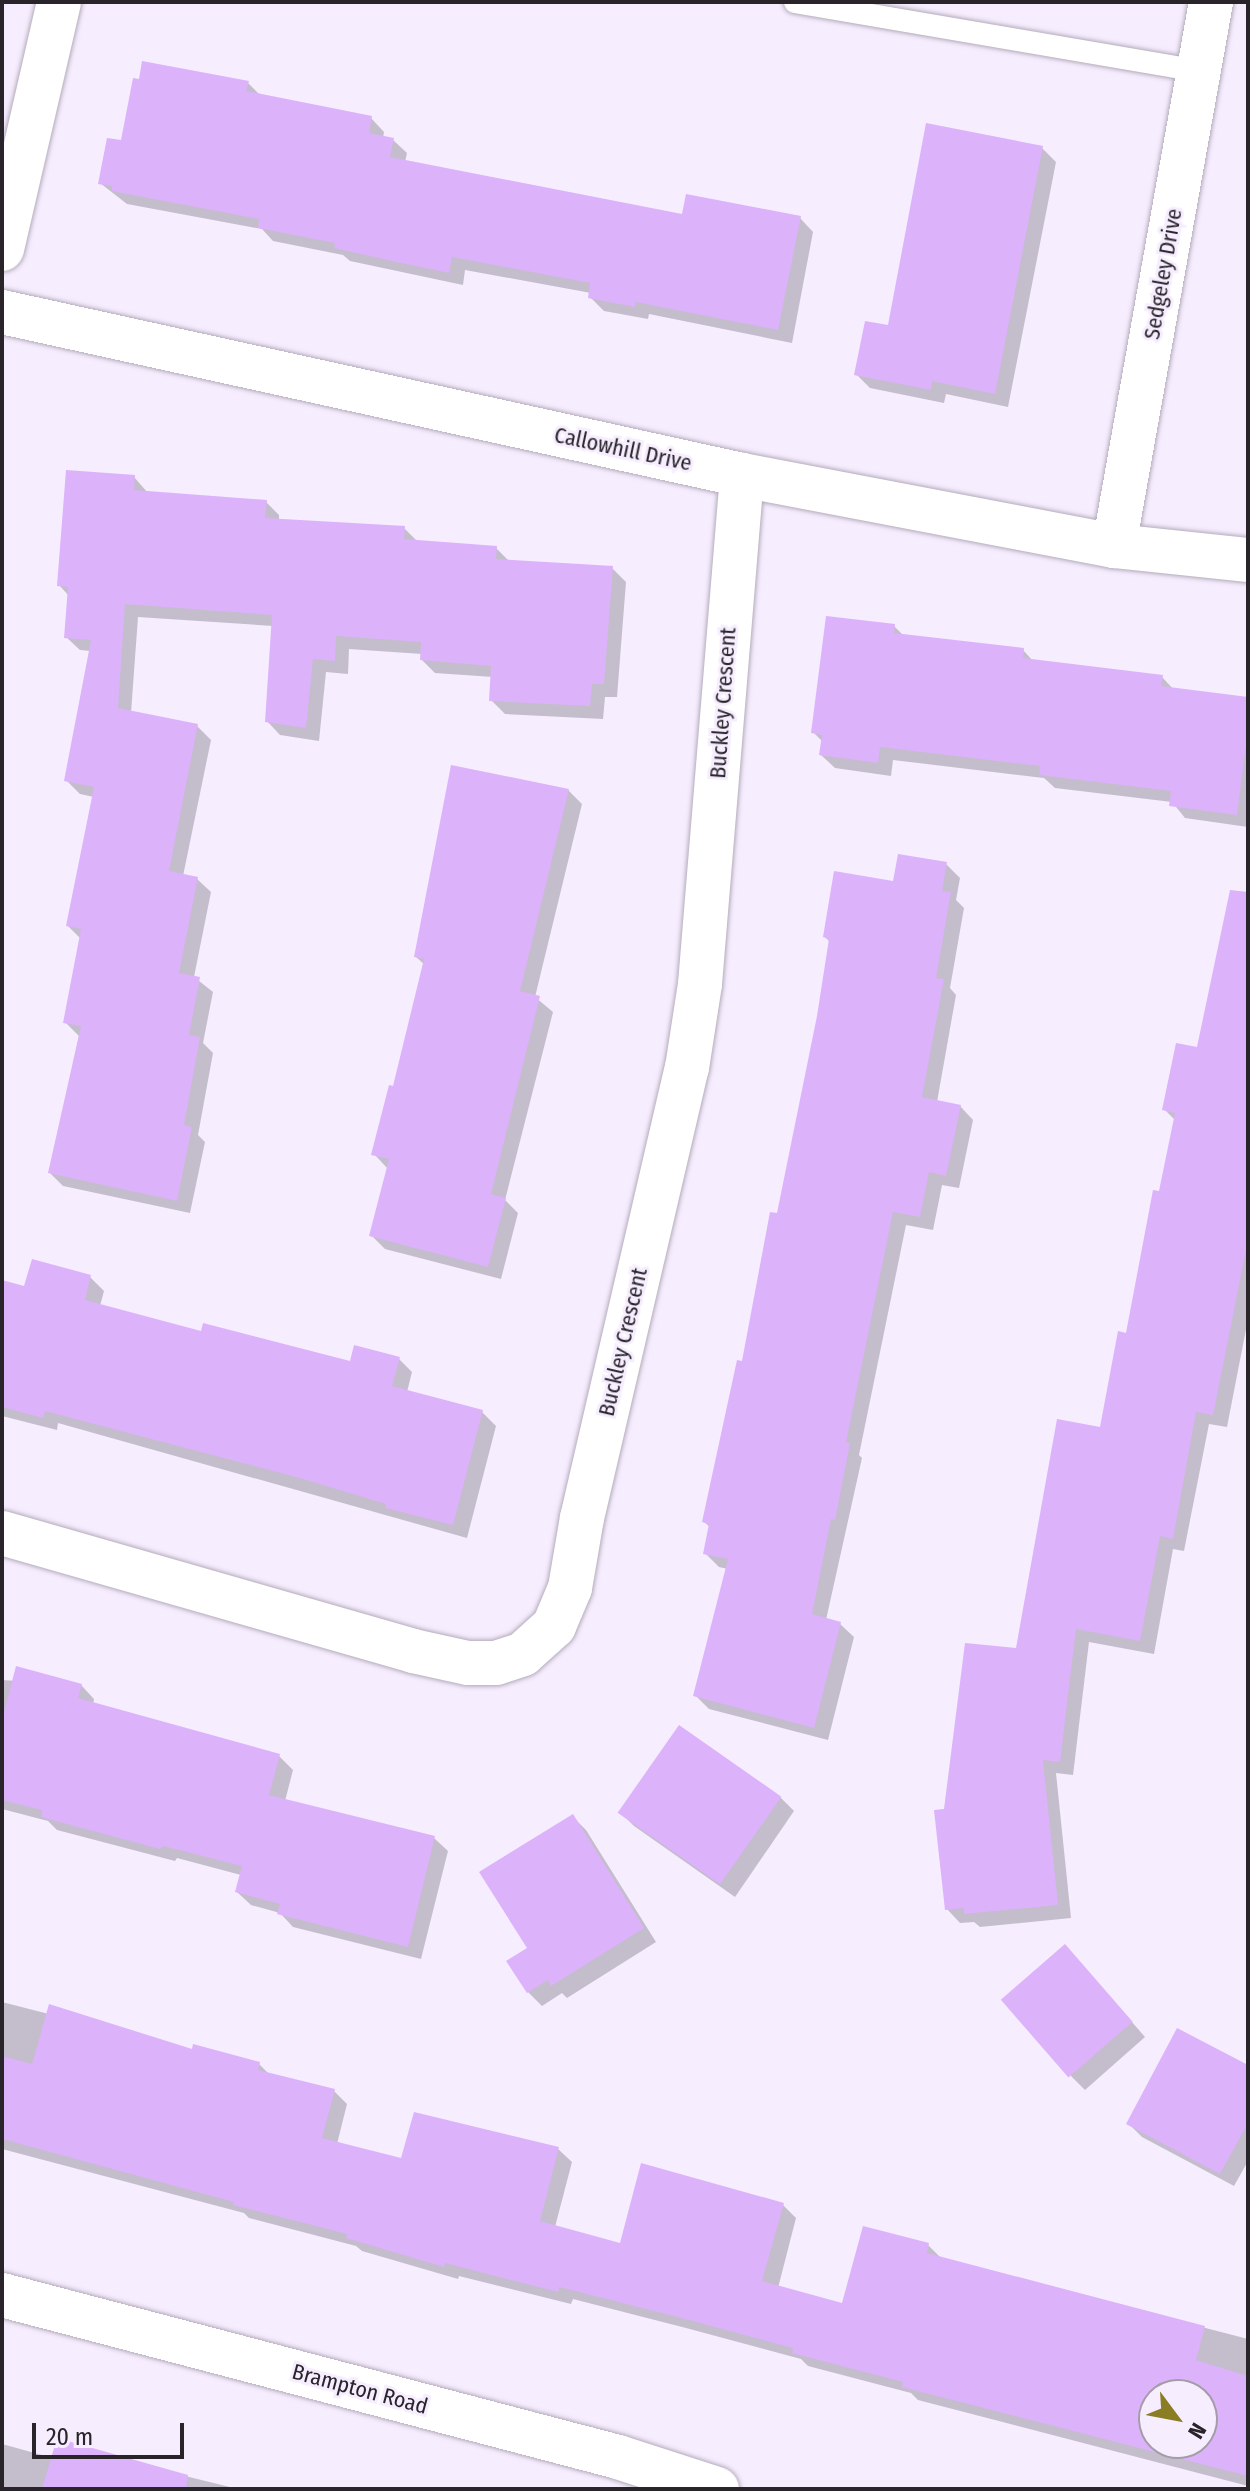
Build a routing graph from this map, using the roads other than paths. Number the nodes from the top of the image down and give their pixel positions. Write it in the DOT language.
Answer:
graph roads {
  1 [pos="59,2"];
  2 [pos="795,2"];
  3 [pos="1211,2"];
  4 [pos="1199,71"];
  5 [pos="2,249"];
  6 [pos="2,312"];
  7 [pos="742,475"];
  8 [pos="1114,546"];
  9 [pos="1248,560"];
  10 [pos="2,1533"];
  11 [pos="2,2295"];
  12 [pos="614,2473"];
  13 [pos="717,2489"];
  1 -- 5 [label="street"];
  2 -- 4 [label="lane"];
  3 -- 4 [label="street, Sedgeley Drive"];
  4 -- 8 [label="street, Sedgeley Drive"];
  6 -- 7 [label="street, Callowhill Drive"];
  7 -- 8 [label="street, Callowhill Drive"];
  7 -- 10 [label="street, Buckley Crescent"];
  8 -- 9 [label="street, Callowhill Drive"];
  11 -- 12 [label="street, Brampton Road"];
  12 -- 13 [label="street, Brampton Road"];
}
